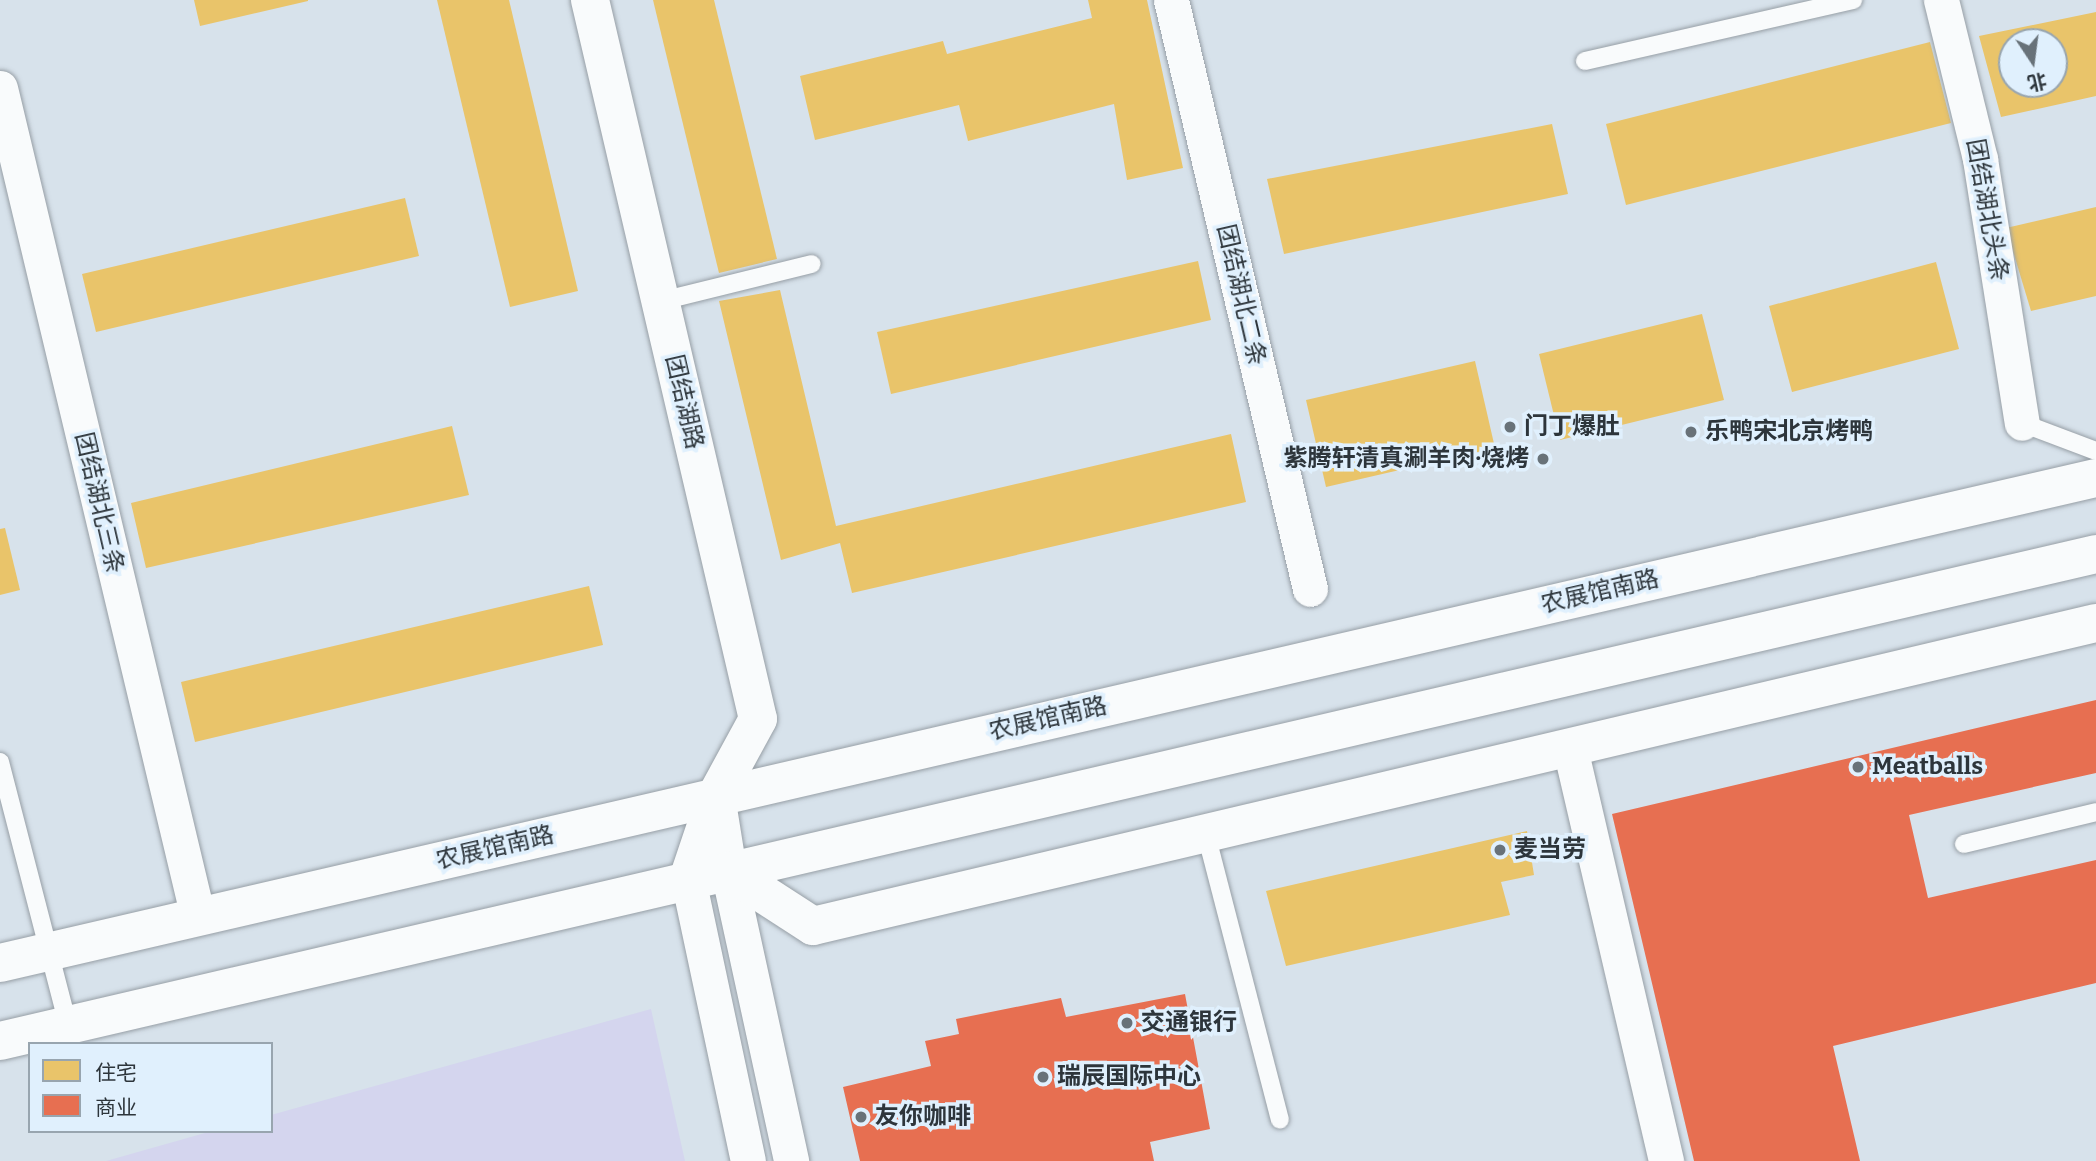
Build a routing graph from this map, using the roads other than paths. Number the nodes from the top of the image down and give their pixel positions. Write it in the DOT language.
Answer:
graph roads {
  1 [pos="590,0"];
  2 [pos="1171,0"];
  3 [pos="1853,0"];
  4 [pos="1941,0"];
  5 [pos="1585,61"];
  6 [pos="0,88"];
  7 [pos="812,264"];
  8 [pos="661,301"];
  9 [pos="2022,423"];
  10 [pos="2096,451"];
  11 [pos="2096,478"];
  12 [pos="2096,554"];
  13 [pos="1310,589"];
  14 [pos="2096,623"];
  15 [pos="1570,748"];
  16 [pos="0,762"];
  17 [pos="716,796"];
  18 [pos="2096,812"];
  19 [pos="1206,834"];
  20 [pos="1964,844"];
  21 [pos="728,871"];
  22 [pos="688,879"];
  23 [pos="198,917"];
  24 [pos="50,951"];
  25 [pos="0,963"];
  26 [pos="68,1026"];
  27 [pos="0,1041"];
  28 [pos="1280,1120"];
  29 [pos="748,1161"];
  30 [pos="791,1161"];
  31 [pos="1666,1161"];
  1 -- 8 [label="main road, 团结湖路"];
  2 -- 13 [label="street, 团结湖北二条"];
  3 -- 5 [label="lane"];
  4 -- 9 [label="street, 团结湖北头条"];
  6 -- 23 [label="street, 团结湖北三条"];
  7 -- 8 [label="lane"];
  8 -- 17 [label="main road, 团结湖路"];
  9 -- 10 [label="lane"];
  11 -- 17 [label="main road, 农展馆南路"];
  12 -- 21 [label="main road"];
  14 -- 15 [label="main road"];
  15 -- 19 [label="main road"];
  15 -- 31 [label="street"];
  16 -- 24 [label="lane"];
  17 -- 21 [label="main road"];
  17 -- 22 [label="main road, 团结湖路"];
  17 -- 23 [label="main road, 农展馆南路"];
  18 -- 20 [label="lane"];
  19 -- 21 [label="main road"];
  19 -- 28 [label="lane"];
  21 -- 22 [label="main road"];
  21 -- 30 [label="street"];
  22 -- 26 [label="main road"];
  22 -- 29 [label="street"];
  23 -- 24 [label="main road, 农展馆南路"];
  24 -- 25 [label="main road, 农展馆南路"];
  24 -- 26 [label="lane"];
  26 -- 27 [label="main road"];
}
